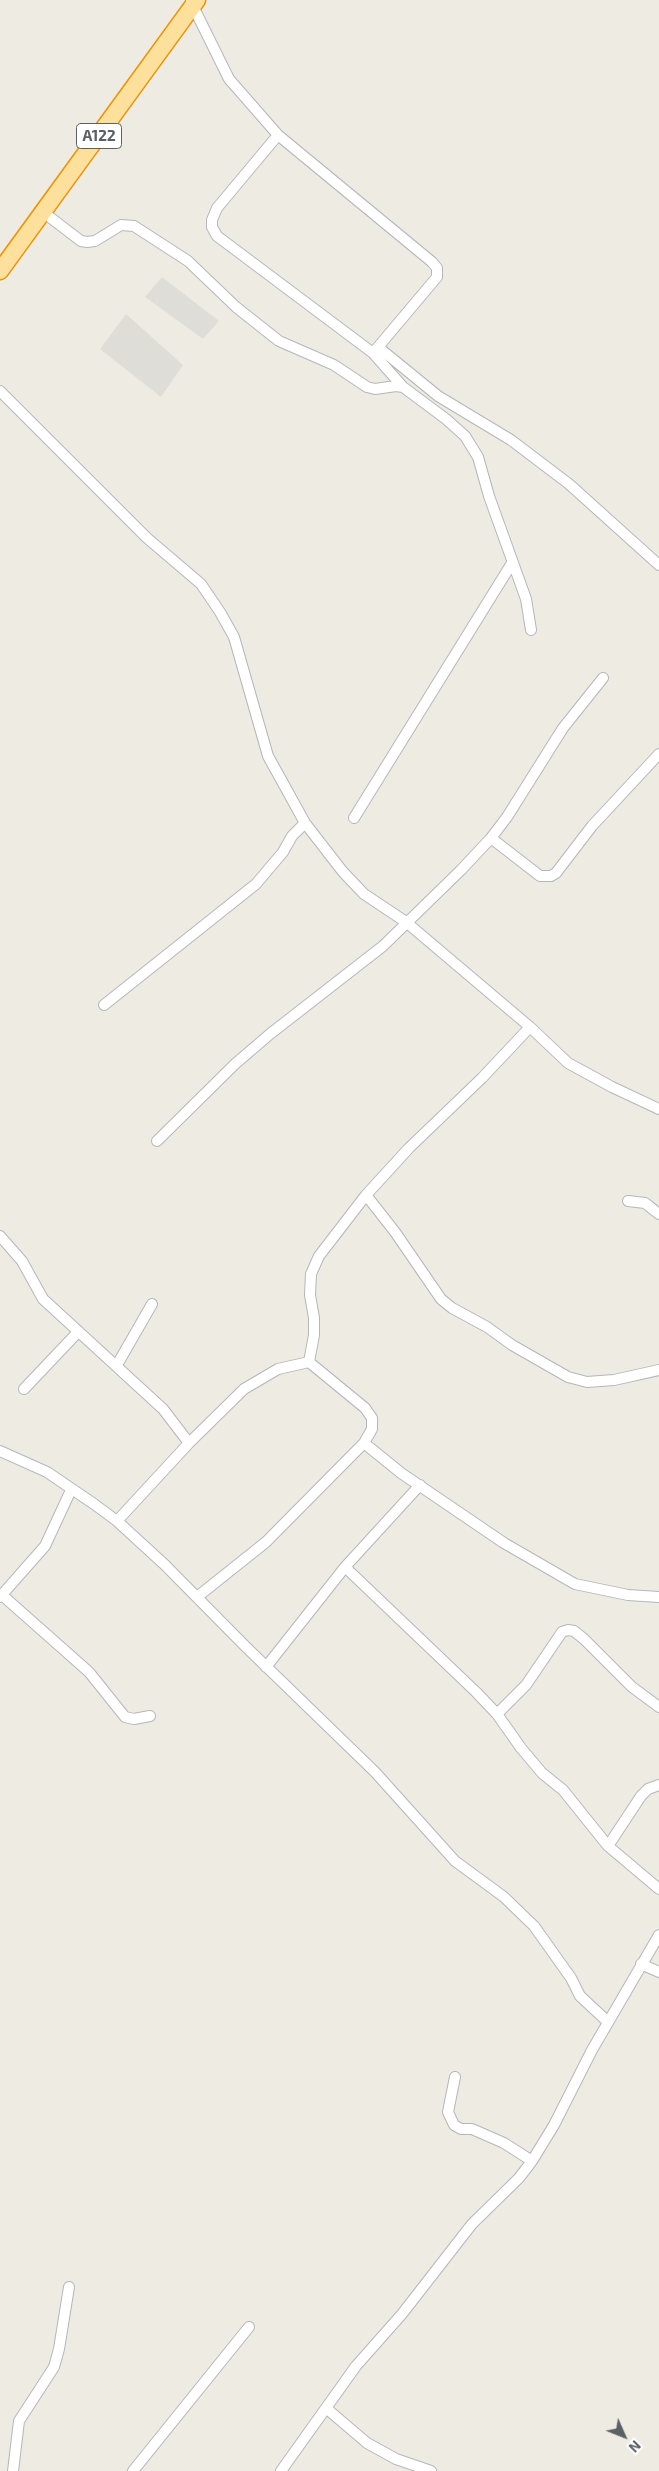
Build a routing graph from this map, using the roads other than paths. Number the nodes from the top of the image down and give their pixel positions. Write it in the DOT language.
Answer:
graph roads {
  1 [pos="193,1"];
  2 [pos="278,135"];
  3 [pos="44,212"];
  4 [pos="0,271"];
  5 [pos="376,350"];
  6 [pos="403,387"];
  7 [pos="0,390"];
  8 [pos="512,563"];
  9 [pos="659,564"];
  10 [pos="531,630"];
  11 [pos="603,678"];
  12 [pos="659,754"];
  13 [pos="354,818"];
  14 [pos="305,823"];
  15 [pos="491,838"];
  16 [pos="406,922"];
  17 [pos="104,1005"];
  18 [pos="530,1027"];
  19 [pos="659,1109"];
  20 [pos="157,1141"];
  21 [pos="366,1195"];
  22 [pos="628,1201"];
  23 [pos="659,1214"];
  24 [pos="0,1236"];
  25 [pos="152,1304"];
  26 [pos="78,1332"];
  27 [pos="309,1362"];
  28 [pos="117,1365"];
  29 [pos="659,1370"];
  30 [pos="24,1389"];
  31 [pos="188,1443"];
  32 [pos="364,1443"];
  33 [pos="0,1451"];
  34 [pos="420,1485"];
  35 [pos="71,1490"];
  36 [pos="117,1521"];
  37 [pos="345,1567"];
  38 [pos="1,1596"];
  39 [pos="659,1596"];
  40 [pos="197,1597"];
  41 [pos="266,1667"];
  42 [pos="659,1707"];
  43 [pos="497,1714"];
  44 [pos="150,1716"];
  45 [pos="659,1786"];
  46 [pos="608,1846"];
  47 [pos="659,1889"];
  48 [pos="659,1936"];
  49 [pos="640,1964"];
  50 [pos="659,1972"];
  51 [pos="608,2022"];
  52 [pos="455,2077"];
  53 [pos="532,2161"];
  54 [pos="69,2287"];
  55 [pos="249,2327"];
  56 [pos="326,2408"];
  57 [pos="13,2471"];
  58 [pos="133,2471"];
  59 [pos="282,2471"];
  60 [pos="431,2471"];
  1 -- 2 [label="street"];
  1 -- 3 [label="highway, A122"];
  2 -- 5 [label="street"];
  2 -- 5 [label="street"];
  3 -- 4 [label="highway, A122"];
  3 -- 6 [label="street"];
  5 -- 6 [label="street"];
  5 -- 9 [label="street"];
  6 -- 8 [label="street"];
  7 -- 14 [label="street"];
  8 -- 10 [label="street"];
  8 -- 13 [label="street"];
  11 -- 15 [label="street"];
  12 -- 15 [label="street"];
  14 -- 16 [label="street"];
  14 -- 17 [label="street"];
  15 -- 16 [label="street"];
  16 -- 18 [label="street"];
  16 -- 20 [label="street"];
  18 -- 19 [label="street"];
  18 -- 21 [label="street"];
  21 -- 27 [label="street"];
  21 -- 29 [label="street"];
  22 -- 23 [label="street"];
  24 -- 26 [label="street"];
  25 -- 28 [label="street"];
  26 -- 28 [label="street"];
  26 -- 30 [label="street"];
  27 -- 31 [label="street"];
  27 -- 32 [label="street"];
  28 -- 31 [label="street"];
  31 -- 36 [label="street"];
  32 -- 34 [label="street"];
  32 -- 40 [label="street"];
  33 -- 35 [label="street"];
  34 -- 37 [label="street"];
  34 -- 39 [label="street"];
  35 -- 36 [label="street"];
  35 -- 38 [label="street"];
  36 -- 40 [label="street"];
  37 -- 41 [label="street"];
  37 -- 43 [label="street"];
  38 -- 44 [label="street"];
  40 -- 41 [label="street"];
  41 -- 51 [label="street"];
  42 -- 43 [label="street"];
  43 -- 46 [label="street"];
  45 -- 46 [label="street"];
  46 -- 47 [label="street"];
  48 -- 49 [label="street"];
  49 -- 50 [label="street"];
  49 -- 51 [label="street"];
  51 -- 53 [label="street"];
  52 -- 53 [label="street"];
  53 -- 56 [label="street"];
  54 -- 57 [label="street"];
  55 -- 58 [label="street"];
  56 -- 59 [label="street"];
  56 -- 60 [label="street"];
}
